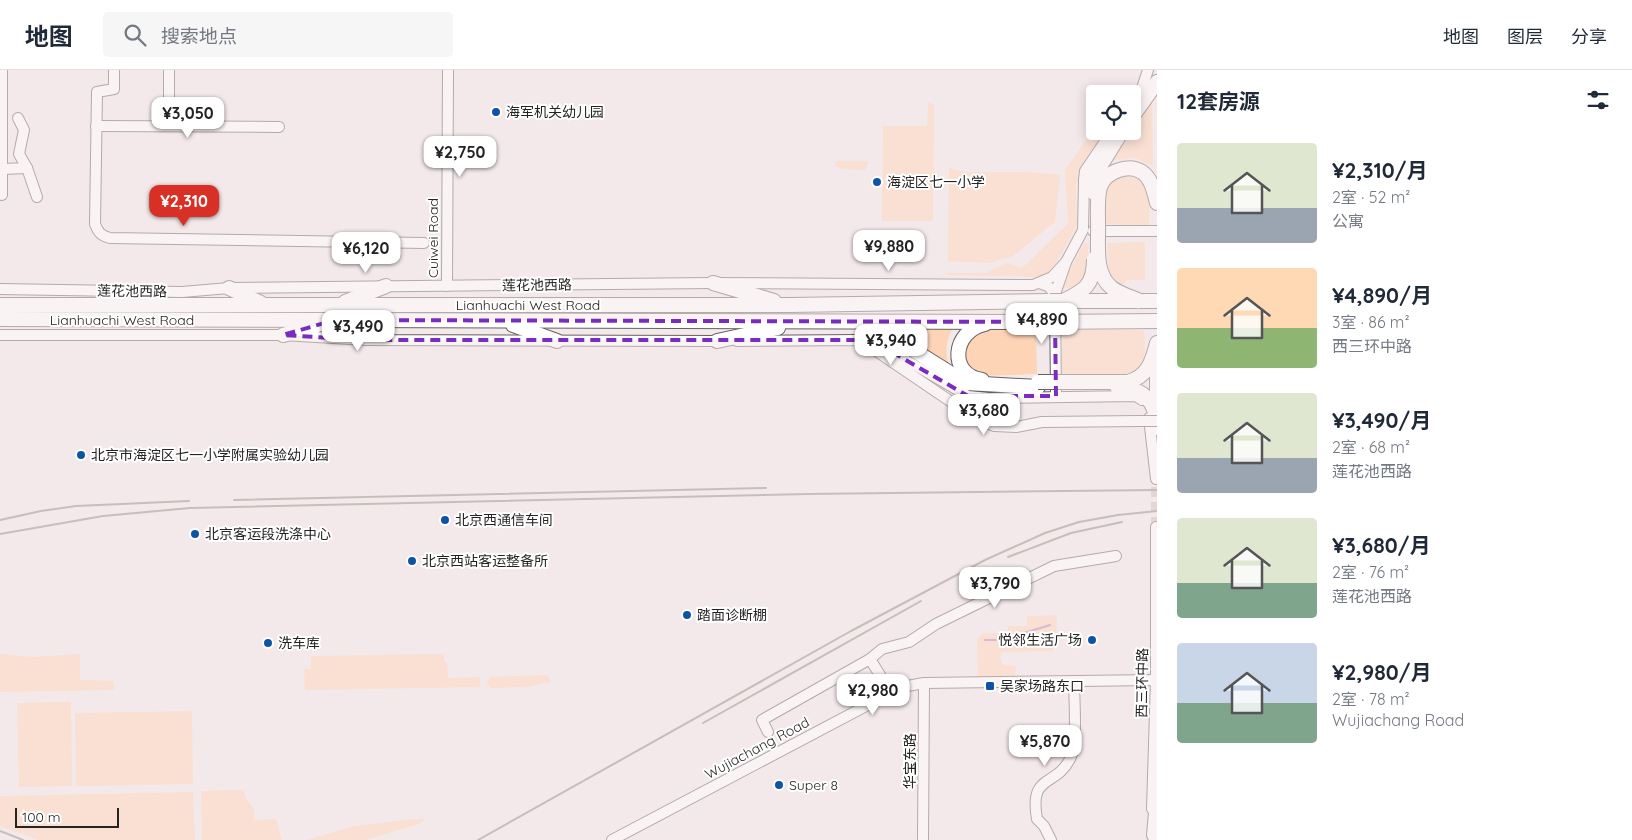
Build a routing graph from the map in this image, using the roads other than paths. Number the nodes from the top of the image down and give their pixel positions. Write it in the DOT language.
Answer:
graph roads {
  1 [pos="2,70"];
  2 [pos="114,70"];
  3 [pos="169,70"];
  4 [pos="448,70"];
  5 [pos="1148,70"];
  6 [pos="1157,82"];
  7 [pos="1141,89"];
  8 [pos="1141,104"];
  9 [pos="1,109"];
  10 [pos="18,118"];
  11 [pos="96,126"];
  12 [pos="169,126"];
  13 [pos="279,127"];
  14 [pos="1106,140"];
  15 [pos="1116,140"];
  16 [pos="27,168"];
  17 [pos="2,169"];
  18 [pos="2,195"];
  19 [pos="37,198"];
  20 [pos="1157,203"];
  21 [pos="1092,225"];
  22 [pos="1157,231"];
  23 [pos="424,243"];
  24 [pos="1066,262"];
  25 [pos="713,283"];
  26 [pos="1039,283"];
  27 [pos="386,286"];
  28 [pos="447,286"];
  29 [pos="0,288"];
  30 [pos="228,288"];
  31 [pos="1055,299"];
  32 [pos="1140,301"];
  33 [pos="1157,301"];
  34 [pos="3,305"];
  35 [pos="789,305"];
  36 [pos="267,306"];
  37 [pos="336,306"];
  38 [pos="2,319"];
  39 [pos="335,320"];
  40 [pos="503,321"];
  41 [pos="856,321"];
  42 [pos="996,321"];
  43 [pos="1157,321"];
  44 [pos="805,322"];
  45 [pos="0,335"];
  46 [pos="282,335"];
  47 [pos="557,340"];
  48 [pos="858,340"];
  49 [pos="716,341"];
  50 [pos="1157,343"];
  51 [pos="1157,356"];
  52 [pos="1069,384"];
  53 [pos="1038,385"];
  54 [pos="1056,396"];
  55 [pos="1157,422"];
  56 [pos="1156,479"];
  57 [pos="1156,527"];
  58 [pos="1116,556"];
  59 [pos="870,659"];
  60 [pos="1156,680"];
  61 [pos="1074,681"];
  62 [pos="924,683"];
  63 [pos="891,693"];
  64 [pos="768,732"];
  65 [pos="1157,801"];
  66 [pos="1154,837"];
  67 [pos="612,840"];
  68 [pos="923,840"];
  69 [pos="1051,840"];
  1 -- 9 [label="street"];
  2 -- 11 [label="street"];
  3 -- 12 [label="street"];
  4 -- 28 [label="street, Cuiwei Road"];
  5 -- 7 [label="street"];
  6 -- 8 [label="highway"];
  9 -- 17 [label="street"];
  10 -- 16 [label="street"];
  11 -- 12 [label="street"];
  11 -- 23 [label="street"];
  12 -- 13 [label="street"];
  14 -- 21 [label="street"];
  15 -- 21 [label="highway"];
  16 -- 17 [label="street"];
  16 -- 19 [label="street"];
  17 -- 18 [label="street"];
  20 -- 21 [label="highway"];
  21 -- 22 [label="street"];
  21 -- 24 [label="street"];
  21 -- 31 [label="highway, bridge"];
  21 -- 32 [label="highway, bridge"];
  24 -- 26 [label="street, 莲花池西路"];
  24 -- 31 [label="street"];
  25 -- 26 [label="street, 莲花池西路"];
  25 -- 28 [label="street, 莲花池西路"];
  25 -- 35 [label="highway"];
  26 -- 31 [label="street"];
  27 -- 28 [label="street, 莲花池西路"];
  27 -- 30 [label="street, 莲花池西路"];
  27 -- 37 [label="highway"];
  29 -- 30 [label="street, 莲花池西路"];
  30 -- 36 [label="highway"];
  31 -- 32 [label="highway, bridge"];
  31 -- 35 [label="highway, Lianhuachi West Road"];
  31 -- 54 [label="street"];
  32 -- 33 [label="highway"];
  34 -- 36 [label="highway, Lianhuachi West Road"];
  35 -- 37 [label="highway, Lianhuachi West Road"];
  36 -- 37 [label="highway, Lianhuachi West Road"];
  38 -- 39 [label="highway, Lianhuachi West Road"];
  39 -- 40 [label="highway, Lianhuachi West Road"];
  39 -- 46 [label="highway"];
  40 -- 44 [label="highway, Lianhuachi West Road"];
  40 -- 47 [label="highway"];
  41 -- 42 [label="highway, Lianhuachi West Road"];
  41 -- 44 [label="highway, Lianhuachi West Road"];
  41 -- 53 [label="highway"];
  42 -- 43 [label="highway, Lianhuachi West Road, bridge"];
  42 -- 53 [label="highway"];
  44 -- 49 [label="highway"];
  45 -- 46 [label="street"];
  46 -- 47 [label="street"];
  47 -- 49 [label="street"];
  48 -- 49 [label="street"];
  48 -- 54 [label="street"];
  48 -- 55 [label="street, bridge"];
  50 -- 52 [label="highway"];
  51 -- 55 [label="highway"];
  52 -- 53 [label="highway, bridge"];
  52 -- 55 [label="highway"];
  54 -- 56 [label="street"];
  57 -- 60 [label="street, 西三环中路"];
  58 -- 59 [label="street"];
  59 -- 63 [label="street"];
  59 -- 64 [label="street"];
  60 -- 61 [label="street, Wujiachang Road"];
  60 -- 66 [label="street, 西三环中路"];
  61 -- 62 [label="street, Wujiachang Road"];
  61 -- 69 [label="street"];
  62 -- 63 [label="street, Wujiachang Road"];
  62 -- 68 [label="street, 华宝东路"];
  63 -- 67 [label="street, Wujiachang Road"];
  65 -- 66 [label="highway"];
}
